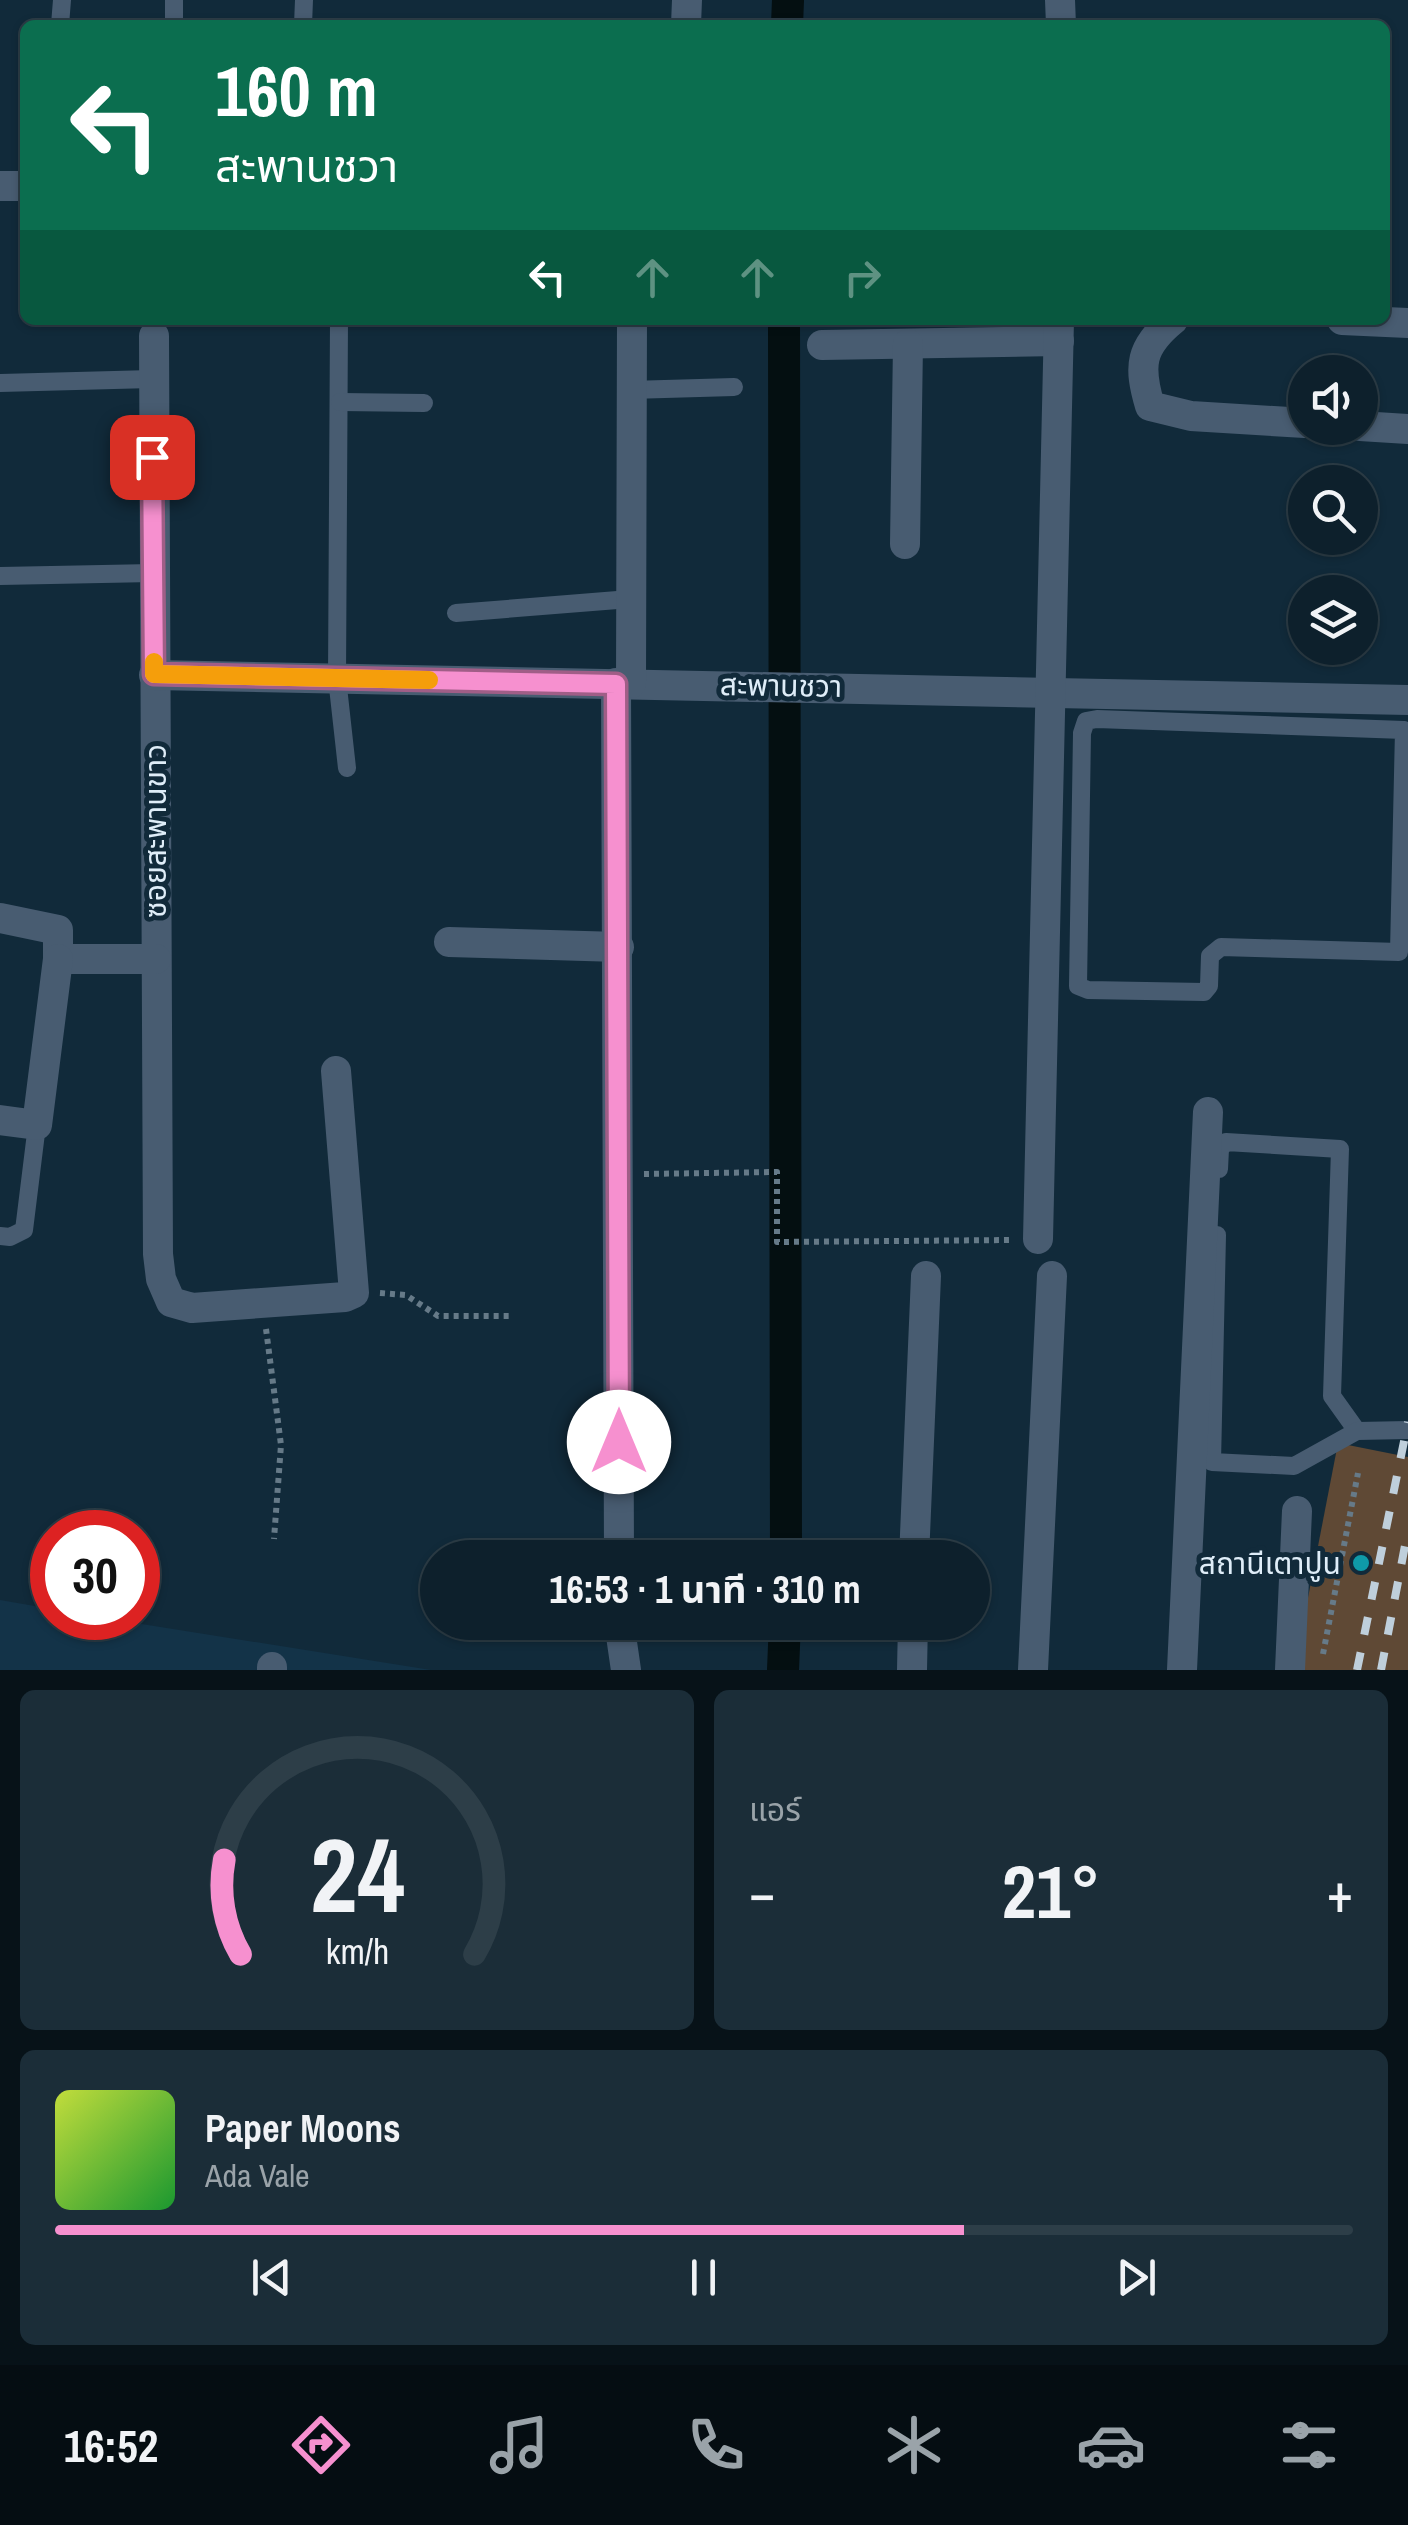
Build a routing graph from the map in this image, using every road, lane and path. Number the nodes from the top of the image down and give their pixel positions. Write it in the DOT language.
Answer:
graph roads {
  1 [pos="339,325"];
  2 [pos="632,325"];
  3 [pos="1167,325"];
  4 [pos="1059,331"];
  5 [pos="154,336"];
  6 [pos="908,344"];
  7 [pos="822,345"];
  8 [pos="152,379"];
  9 [pos="0,384"];
  10 [pos="734,387"];
  11 [pos="630,390"];
  12 [pos="340,402"];
  13 [pos="424,403"];
  14 [pos="1288,422"];
  15 [pos="1378,427"];
  16 [pos="1408,429"];
  17 [pos="905,544"];
  18 [pos="153,574"];
  19 [pos="0,576"];
  20 [pos="630,600"];
  21 [pos="456,613"];
  22 [pos="154,674"];
  23 [pos="337,678"];
  24 [pos="623,683"];
  25 [pos="1052,692"];
  26 [pos="1408,700"];
  27 [pos="347,768"];
  28 [pos="0,918"];
  29 [pos="449,942"];
  30 [pos="619,947"];
  31 [pos="1404,952"];
  32 [pos="58,959"];
  33 [pos="156,959"];
  34 [pos="336,1071"];
  35 [pos="1208,1112"];
  36 [pos="0,1120"];
  37 [pos="37,1125"];
  38 [pos="619,1174"];
  39 [pos="0,1236"];
  40 [pos="1038,1239"];
  41 [pos="926,1276"];
  42 [pos="1052,1276"];
  43 [pos="350,1290"];
  44 [pos="262,1303"];
  45 [pos="509,1316"];
  46 [pos="1408,1430"];
  47 [pos="1357,1432"];
  48 [pos="1358,1473"];
  49 [pos="1298,1512"];
  50 [pos="274,1540"];
  51 [pos="619,1540"];
  52 [pos="915,1540"];
  53 [pos="622,1640"];
  54 [pos="913,1640"];
  55 [pos="626,1670"];
  56 [pos="912,1670"];
  57 [pos="1033,1670"];
  58 [pos="1182,1670"];
  59 [pos="1290,1670"];
  60 [pos="1320,1670"];
  1 -- 12 [label="lane"];
  2 -- 11 [label="street"];
  3 -- 14 [label="street"];
  4 -- 6 [label="street"];
  4 -- 25 [label="street"];
  5 -- 8 [label="street, ซอยสะพานขาว"];
  6 -- 7 [label="street"];
  6 -- 17 [label="street"];
  8 -- 9 [label="lane"];
  8 -- 18 [label="street, ซอยสะพานขาว"];
  10 -- 11 [label="lane"];
  11 -- 20 [label="street"];
  12 -- 13 [label="lane"];
  12 -- 23 [label="lane"];
  15 -- 16 [label="street"];
  18 -- 19 [label="lane"];
  18 -- 22 [label="street, ซอยสะพานขาว"];
  20 -- 21 [label="lane"];
  20 -- 24 [label="street"];
  22 -- 23 [label="street, สะพานชวา"];
  22 -- 33 [label="street, ซอยสะพานขาว"];
  23 -- 24 [label="street, สะพานชวา"];
  23 -- 27 [label="lane"];
  24 -- 25 [label="street, สะพานชวา"];
  24 -- 30 [label="street"];
  25 -- 26 [label="street, สะพานชวา"];
  25 -- 40 [label="street"];
  28 -- 32 [label="street"];
  29 -- 30 [label="street"];
  30 -- 38 [label="street"];
  31 -- 31 [label="lane"];
  32 -- 33 [label="street"];
  32 -- 37 [label="street"];
  33 -- 44 [label="street, ซอยสะพานขาว"];
  34 -- 43 [label="street"];
  35 -- 58 [label="street"];
  36 -- 37 [label="street"];
  37 -- 39 [label="lane"];
  38 -- 40 [label="path"];
  38 -- 51 [label="street"];
  41 -- 52 [label="street"];
  42 -- 57 [label="street"];
  43 -- 44 [label="street"];
  43 -- 45 [label="path"];
  44 -- 50 [label="path"];
  46 -- 47 [label="lane"];
  47 -- 47 [label="lane"];
  48 -- 60 [label="path"];
  49 -- 59 [label="street"];
  53 -- 55 [label="street"];
  54 -- 56 [label="street"];
}
